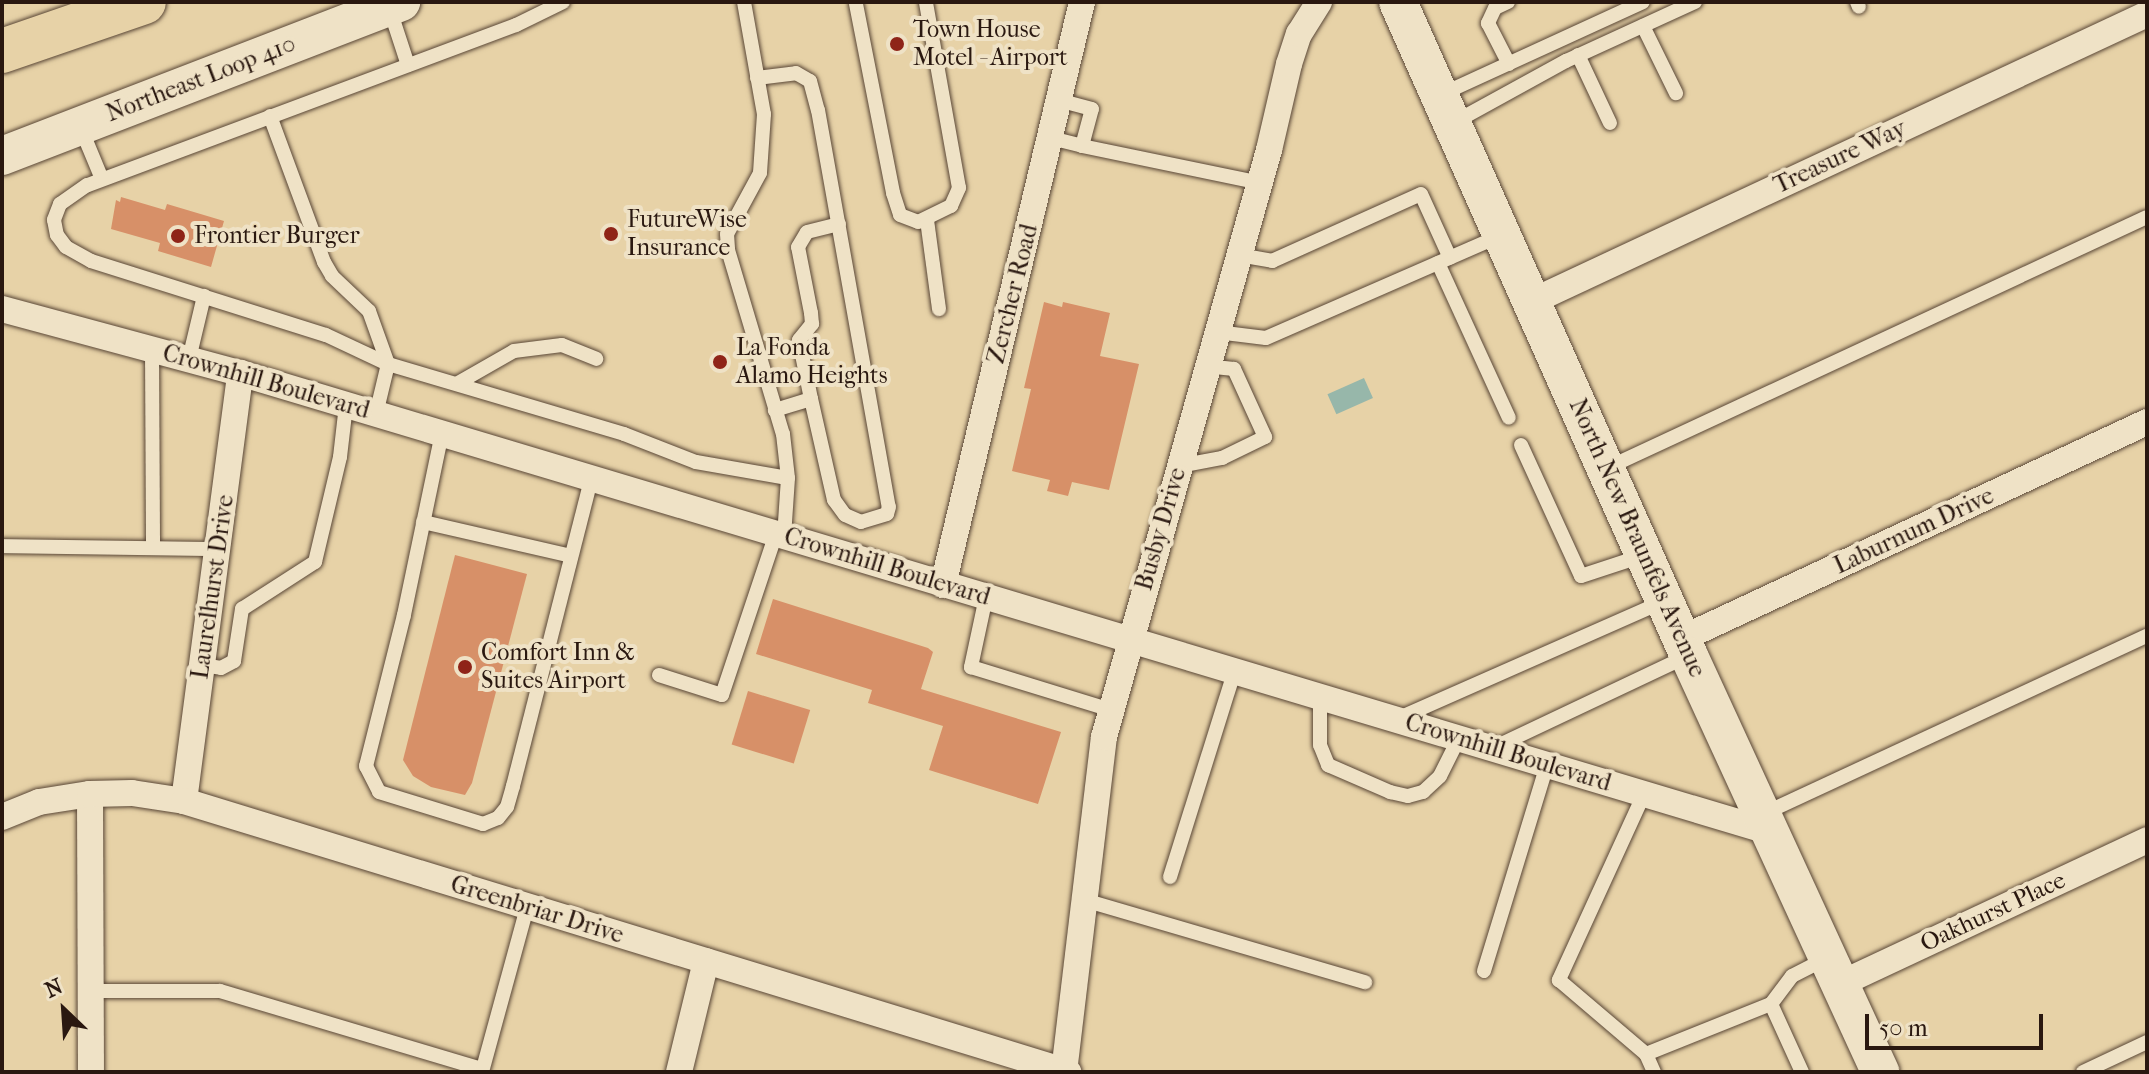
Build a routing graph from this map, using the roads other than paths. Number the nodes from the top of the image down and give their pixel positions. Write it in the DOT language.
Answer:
graph roads {
  1 [pos="144,2"];
  2 [pos="563,2"];
  3 [pos="744,2"];
  4 [pos="926,2"];
  5 [pos="1082,2"];
  6 [pos="1319,2"];
  7 [pos="1398,2"];
  8 [pos="1508,2"];
  9 [pos="1643,2"];
  10 [pos="1695,2"];
  11 [pos="394,4"];
  12 [pos="856,4"];
  13 [pos="2147,14"];
  14 [pos="1643,26"];
  15 [pos="2,51"];
  16 [pos="1578,55"];
  17 [pos="1509,64"];
  18 [pos="408,65"];
  19 [pos="757,78"];
  20 [pos="1676,93"];
  21 [pos="1059,100"];
  22 [pos="1446,109"];
  23 [pos="270,116"];
  24 [pos="1610,123"];
  25 [pos="80,126"];
  26 [pos="1051,138"];
  27 [pos="1082,146"];
  28 [pos="2,156"];
  29 [pos="102,179"];
  30 [pos="1260,183"];
  31 [pos="2147,217"];
  32 [pos="927,220"];
  33 [pos="839,224"];
  34 [pos="1503,235"];
  35 [pos="1239,255"];
  36 [pos="1444,260"];
  37 [pos="204,296"];
  38 [pos="1533,301"];
  39 [pos="3,308"];
  40 [pos="939,309"];
  41 [pos="1217,332"];
  42 [pos="152,349"];
  43 [pos="189,359"];
  44 [pos="596,359"];
  45 [pos="388,364"];
  46 [pos="1207,366"];
  47 [pos="240,373"];
  48 [pos="458,383"];
  49 [pos="811,399"];
  50 [pos="346,405"];
  51 [pos="775,410"];
  52 [pos="376,414"];
  53 [pos="1509,418"];
  54 [pos="2147,422"];
  55 [pos="442,433"];
  56 [pos="1521,445"];
  57 [pos="1179,466"];
  58 [pos="1606,468"];
  59 [pos="788,478"];
  60 [pos="591,479"];
  61 [pos="423,522"];
  62 [pos="780,535"];
  63 [pos="2,546"];
  64 [pos="153,548"];
  65 [pos="219,549"];
  66 [pos="1644,555"];
  67 [pos="571,556"];
  68 [pos="943,585"];
  69 [pos="986,597"];
  70 [pos="1664,600"];
  71 [pos="2147,636"];
  72 [pos="1129,638"];
  73 [pos="1685,648"];
  74 [pos="203,665"];
  75 [pos="1235,670"];
  76 [pos="659,675"];
  77 [pos="1320,696"];
  78 [pos="1111,710"];
  79 [pos="1397,719"];
  80 [pos="1459,738"];
  81 [pos="1493,748"];
  82 [pos="1547,765"];
  83 [pos="90,794"];
  84 [pos="1644,794"];
  85 [pos="184,801"];
  86 [pos="2,817"];
  87 [pos="1765,823"];
  88 [pos="2147,840"];
  89 [pos="1170,877"];
  90 [pos="1084,900"];
  91 [pos="527,907"];
  92 [pos="706,961"];
  93 [pos="1484,971"];
  94 [pos="1834,971"];
  95 [pos="1365,982"];
  96 [pos="91,991"];
  97 [pos="1771,1004"];
  98 [pos="2147,1042"];
  99 [pos="1646,1054"];
  100 [pos="482,1071"];
  101 [pos="91,1072"];
  102 [pos="679,1072"];
  103 [pos="1065,1072"];
  104 [pos="1654,1072"];
  105 [pos="1802,1072"];
  106 [pos="1880,1072"];
  107 [pos="2083,1072"];
  1 -- 15 [label="highway"];
  2 -- 18 [label="lane"];
  3 -- 19 [label="lane"];
  4 -- 32 [label="lane"];
  5 -- 21 [label="street, Zercher Road"];
  6 -- 30 [label="street, Busby Drive"];
  7 -- 22 [label="street, North New Braunfels Avenue"];
  8 -- 17 [label="lane"];
  9 -- 17 [label="lane"];
  10 -- 14 [label="lane"];
  11 -- 18 [label="lane"];
  11 -- 25 [label="street, Northeast Loop 410"];
  12 -- 32 [label="lane"];
  13 -- 38 [label="street, Treasure Way"];
  14 -- 16 [label="lane"];
  14 -- 20 [label="lane"];
  16 -- 22 [label="lane"];
  16 -- 24 [label="lane"];
  17 -- 22 [label="lane"];
  18 -- 23 [label="lane"];
  19 -- 33 [label="lane"];
  19 -- 51 [label="lane"];
  21 -- 26 [label="street, Zercher Road"];
  21 -- 27 [label="lane"];
  22 -- 34 [label="street, North New Braunfels Avenue"];
  23 -- 29 [label="lane"];
  23 -- 45 [label="lane"];
  25 -- 28 [label="street, Northeast Loop 410"];
  25 -- 29 [label="lane"];
  26 -- 27 [label="lane"];
  26 -- 68 [label="street, Zercher Road"];
  27 -- 30 [label="lane"];
  29 -- 37 [label="lane"];
  30 -- 35 [label="street, Busby Drive"];
  31 -- 58 [label="lane"];
  32 -- 40 [label="lane"];
  33 -- 49 [label="lane"];
  33 -- 49 [label="lane"];
  34 -- 36 [label="lane"];
  34 -- 38 [label="street, North New Braunfels Avenue"];
  35 -- 36 [label="lane"];
  35 -- 41 [label="street, Busby Drive"];
  36 -- 41 [label="lane"];
  36 -- 53 [label="lane"];
  37 -- 43 [label="lane"];
  37 -- 45 [label="lane"];
  38 -- 58 [label="street, North New Braunfels Avenue"];
  39 -- 42 [label="street, Crownhill Boulevard"];
  41 -- 46 [label="street, Busby Drive"];
  42 -- 43 [label="street, Crownhill Boulevard"];
  42 -- 64 [label="lane"];
  43 -- 47 [label="street, Crownhill Boulevard"];
  44 -- 48 [label="lane"];
  45 -- 48 [label="lane"];
  45 -- 52 [label="lane"];
  46 -- 57 [label="street, Busby Drive"];
  46 -- 57 [label="lane"];
  47 -- 50 [label="street, Crownhill Boulevard"];
  47 -- 65 [label="street, Laurelhurst Drive"];
  48 -- 59 [label="lane"];
  49 -- 51 [label="lane"];
  50 -- 52 [label="street, Crownhill Boulevard"];
  50 -- 74 [label="lane"];
  51 -- 59 [label="lane"];
  52 -- 55 [label="street, Crownhill Boulevard"];
  54 -- 73 [label="street, Laburnum Drive"];
  55 -- 60 [label="street, Crownhill Boulevard"];
  55 -- 61 [label="lane"];
  56 -- 66 [label="lane"];
  57 -- 72 [label="street, Busby Drive"];
  58 -- 66 [label="street, North New Braunfels Avenue"];
  59 -- 62 [label="lane"];
  60 -- 62 [label="street, Crownhill Boulevard"];
  60 -- 67 [label="lane"];
  61 -- 67 [label="lane"];
  61 -- 67 [label="lane"];
  62 -- 68 [label="street, Crownhill Boulevard"];
  62 -- 76 [label="lane"];
  63 -- 64 [label="lane"];
  64 -- 65 [label="lane"];
  65 -- 74 [label="street, Laurelhurst Drive"];
  66 -- 70 [label="street, North New Braunfels Avenue"];
  68 -- 69 [label="street, Crownhill Boulevard"];
  69 -- 72 [label="street, Crownhill Boulevard"];
  69 -- 78 [label="lane"];
  70 -- 73 [label="street, North New Braunfels Avenue"];
  70 -- 79 [label="lane"];
  71 -- 87 [label="lane"];
  72 -- 75 [label="street, Crownhill Boulevard"];
  72 -- 78 [label="street, Busby Drive"];
  73 -- 81 [label="lane"];
  73 -- 87 [label="street, North New Braunfels Avenue"];
  74 -- 85 [label="street, Laurelhurst Drive"];
  75 -- 77 [label="street, Crownhill Boulevard"];
  75 -- 89 [label="lane"];
  77 -- 79 [label="street, Crownhill Boulevard"];
  77 -- 80 [label="lane"];
  78 -- 90 [label="street, Busby Drive"];
  79 -- 80 [label="street, Crownhill Boulevard"];
  80 -- 81 [label="street, Crownhill Boulevard"];
  81 -- 82 [label="street, Crownhill Boulevard"];
  82 -- 84 [label="street, Crownhill Boulevard"];
  82 -- 93 [label="lane"];
  83 -- 85 [label="street, Greenbriar Drive"];
  83 -- 86 [label="street, Greenbriar Drive"];
  83 -- 96 [label="street"];
  84 -- 87 [label="street, Crownhill Boulevard"];
  84 -- 99 [label="lane"];
  85 -- 91 [label="street, Greenbriar Drive"];
  87 -- 94 [label="street, North New Braunfels Avenue"];
  88 -- 94 [label="street, Oakhurst Place"];
  90 -- 95 [label="lane"];
  90 -- 103 [label="street, Busby Drive"];
  91 -- 92 [label="street, Greenbriar Drive"];
  91 -- 100 [label="lane"];
  92 -- 102 [label="street"];
  92 -- 103 [label="street, Greenbriar Drive"];
  94 -- 97 [label="lane"];
  94 -- 106 [label="street, North New Braunfels Avenue"];
  96 -- 100 [label="lane"];
  96 -- 101 [label="street"];
  97 -- 99 [label="lane"];
  97 -- 105 [label="lane"];
  98 -- 107 [label="lane"];
  99 -- 104 [label="lane"];
}
